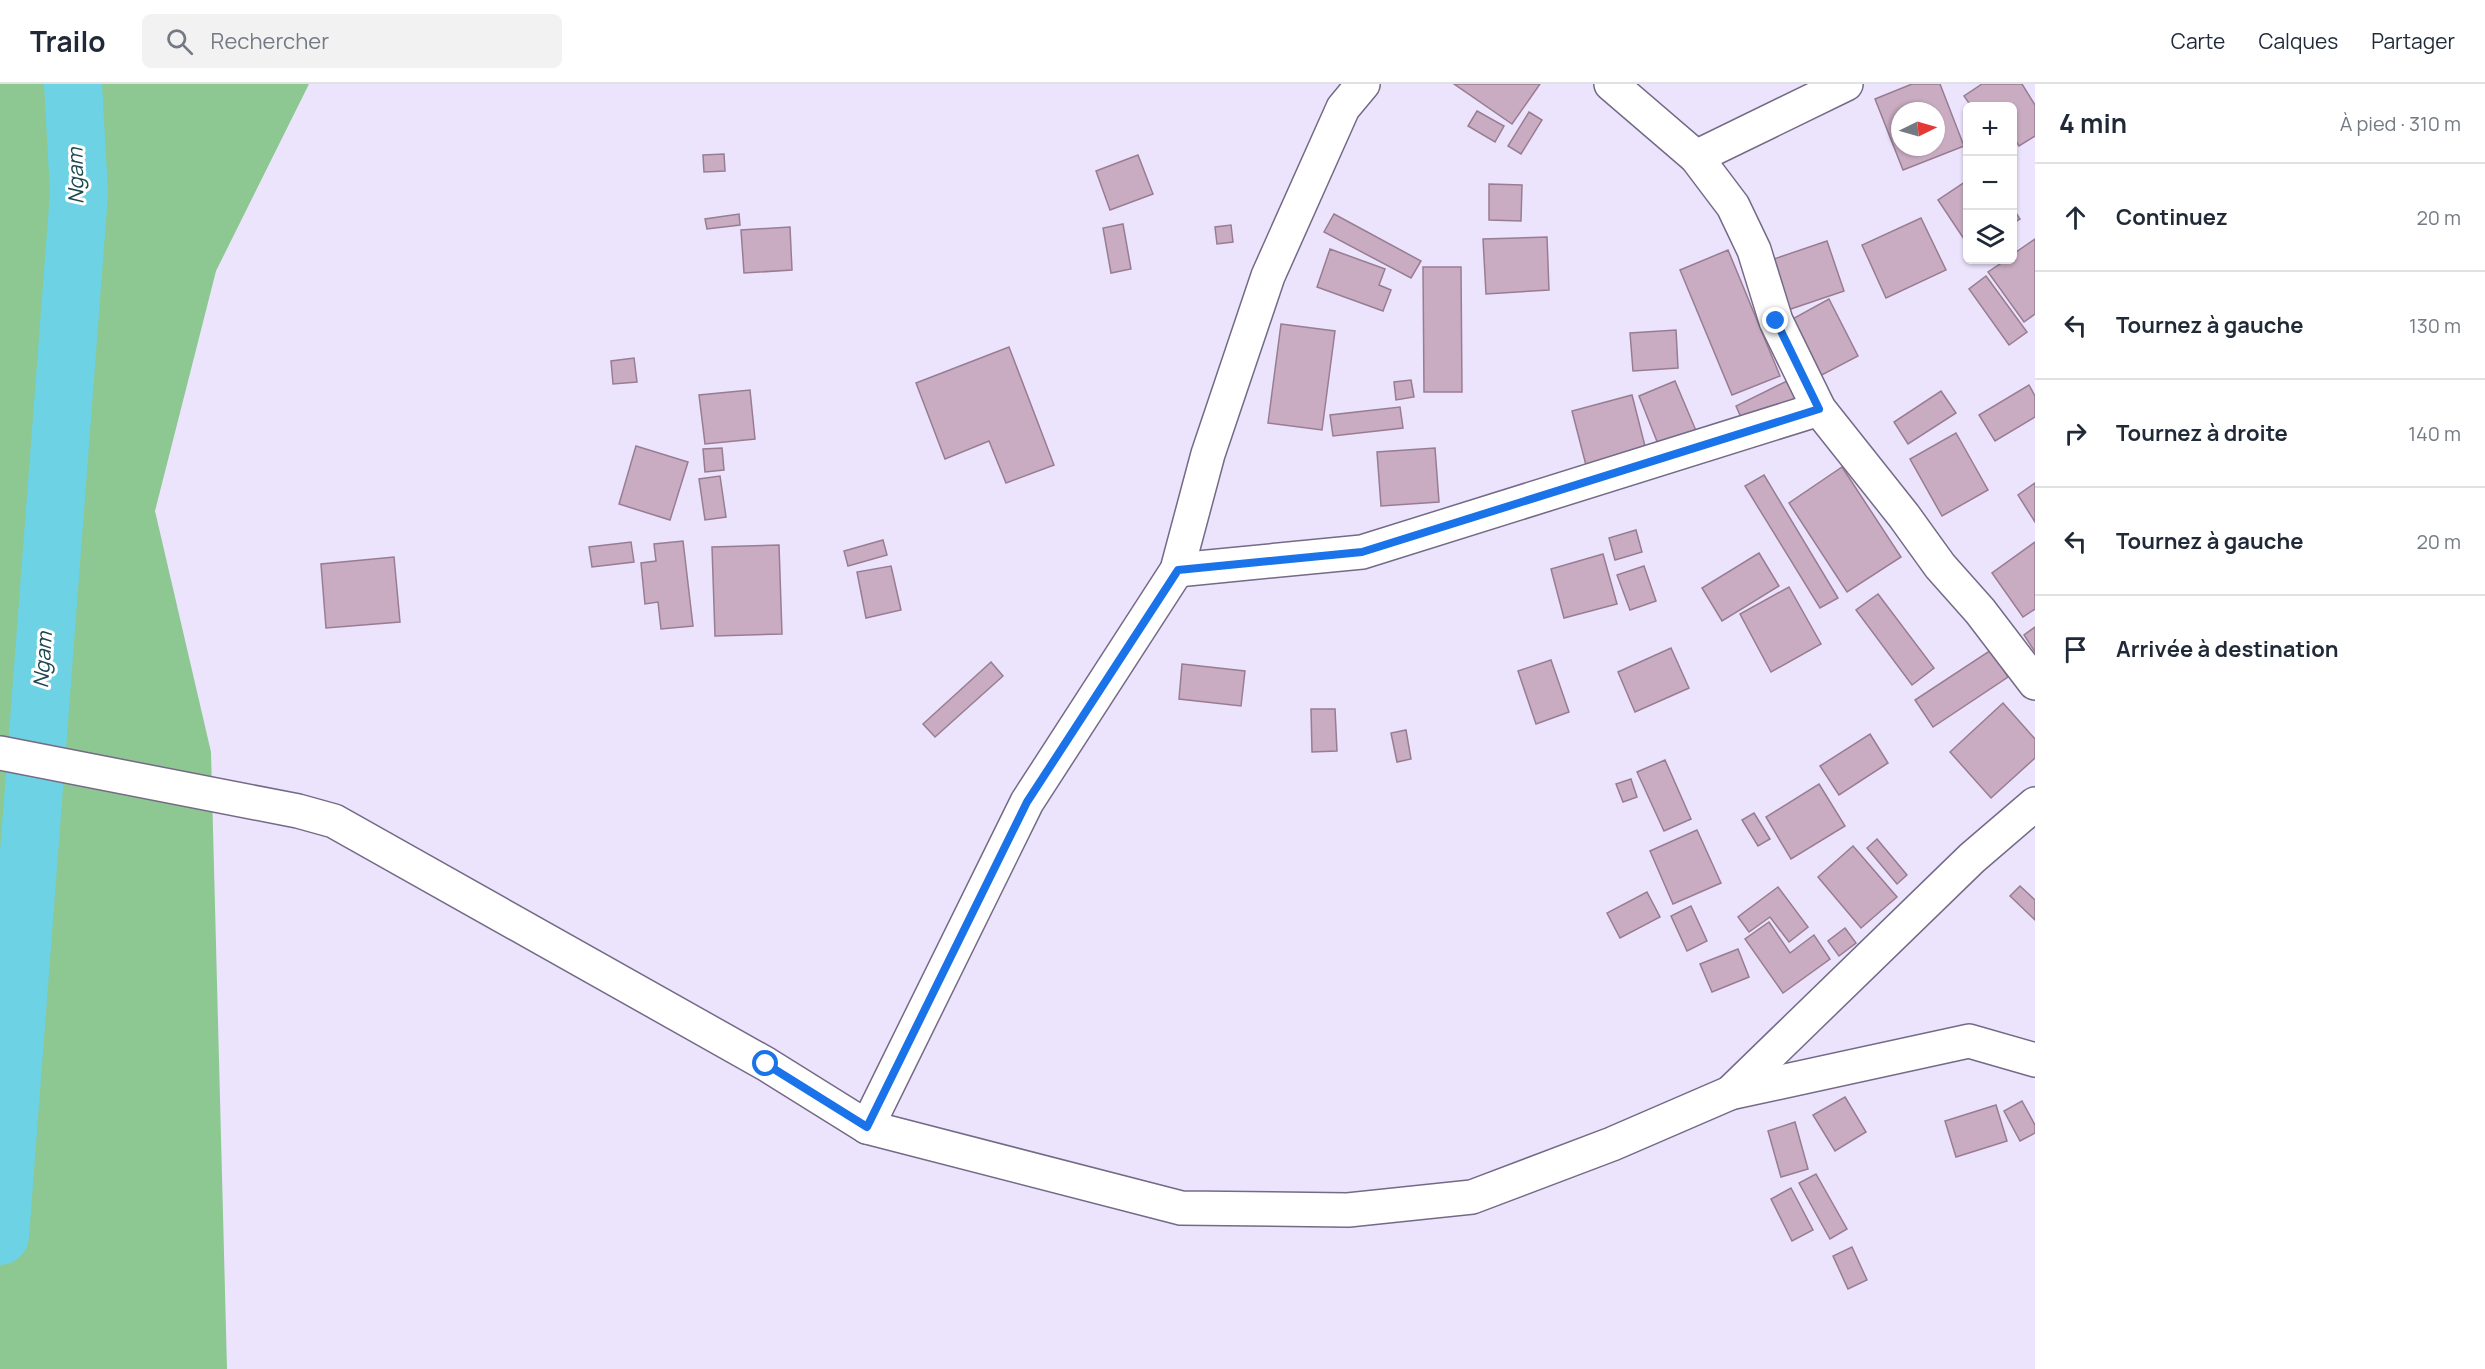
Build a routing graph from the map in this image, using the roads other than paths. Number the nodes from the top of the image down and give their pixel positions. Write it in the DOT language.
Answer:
graph roads {
  1 [pos="1363,84"];
  2 [pos="1611,84"];
  3 [pos="1846,84"];
  4 [pos="1696,157"];
  5 [pos="1819,409"];
  6 [pos="1178,570"];
  7 [pos="2035,682"];
  8 [pos="0,753"];
  9 [pos="2035,804"];
  10 [pos="2035,1060"];
  11 [pos="1730,1093"];
  12 [pos="867,1127"];
  1 -- 6 [label="street"];
  2 -- 4 [label="street"];
  3 -- 4 [label="street"];
  4 -- 5 [label="street"];
  5 -- 6 [label="street"];
  5 -- 7 [label="street"];
  6 -- 12 [label="street"];
  8 -- 12 [label="street"];
  9 -- 11 [label="street"];
  10 -- 11 [label="street"];
  11 -- 12 [label="street"];
}
